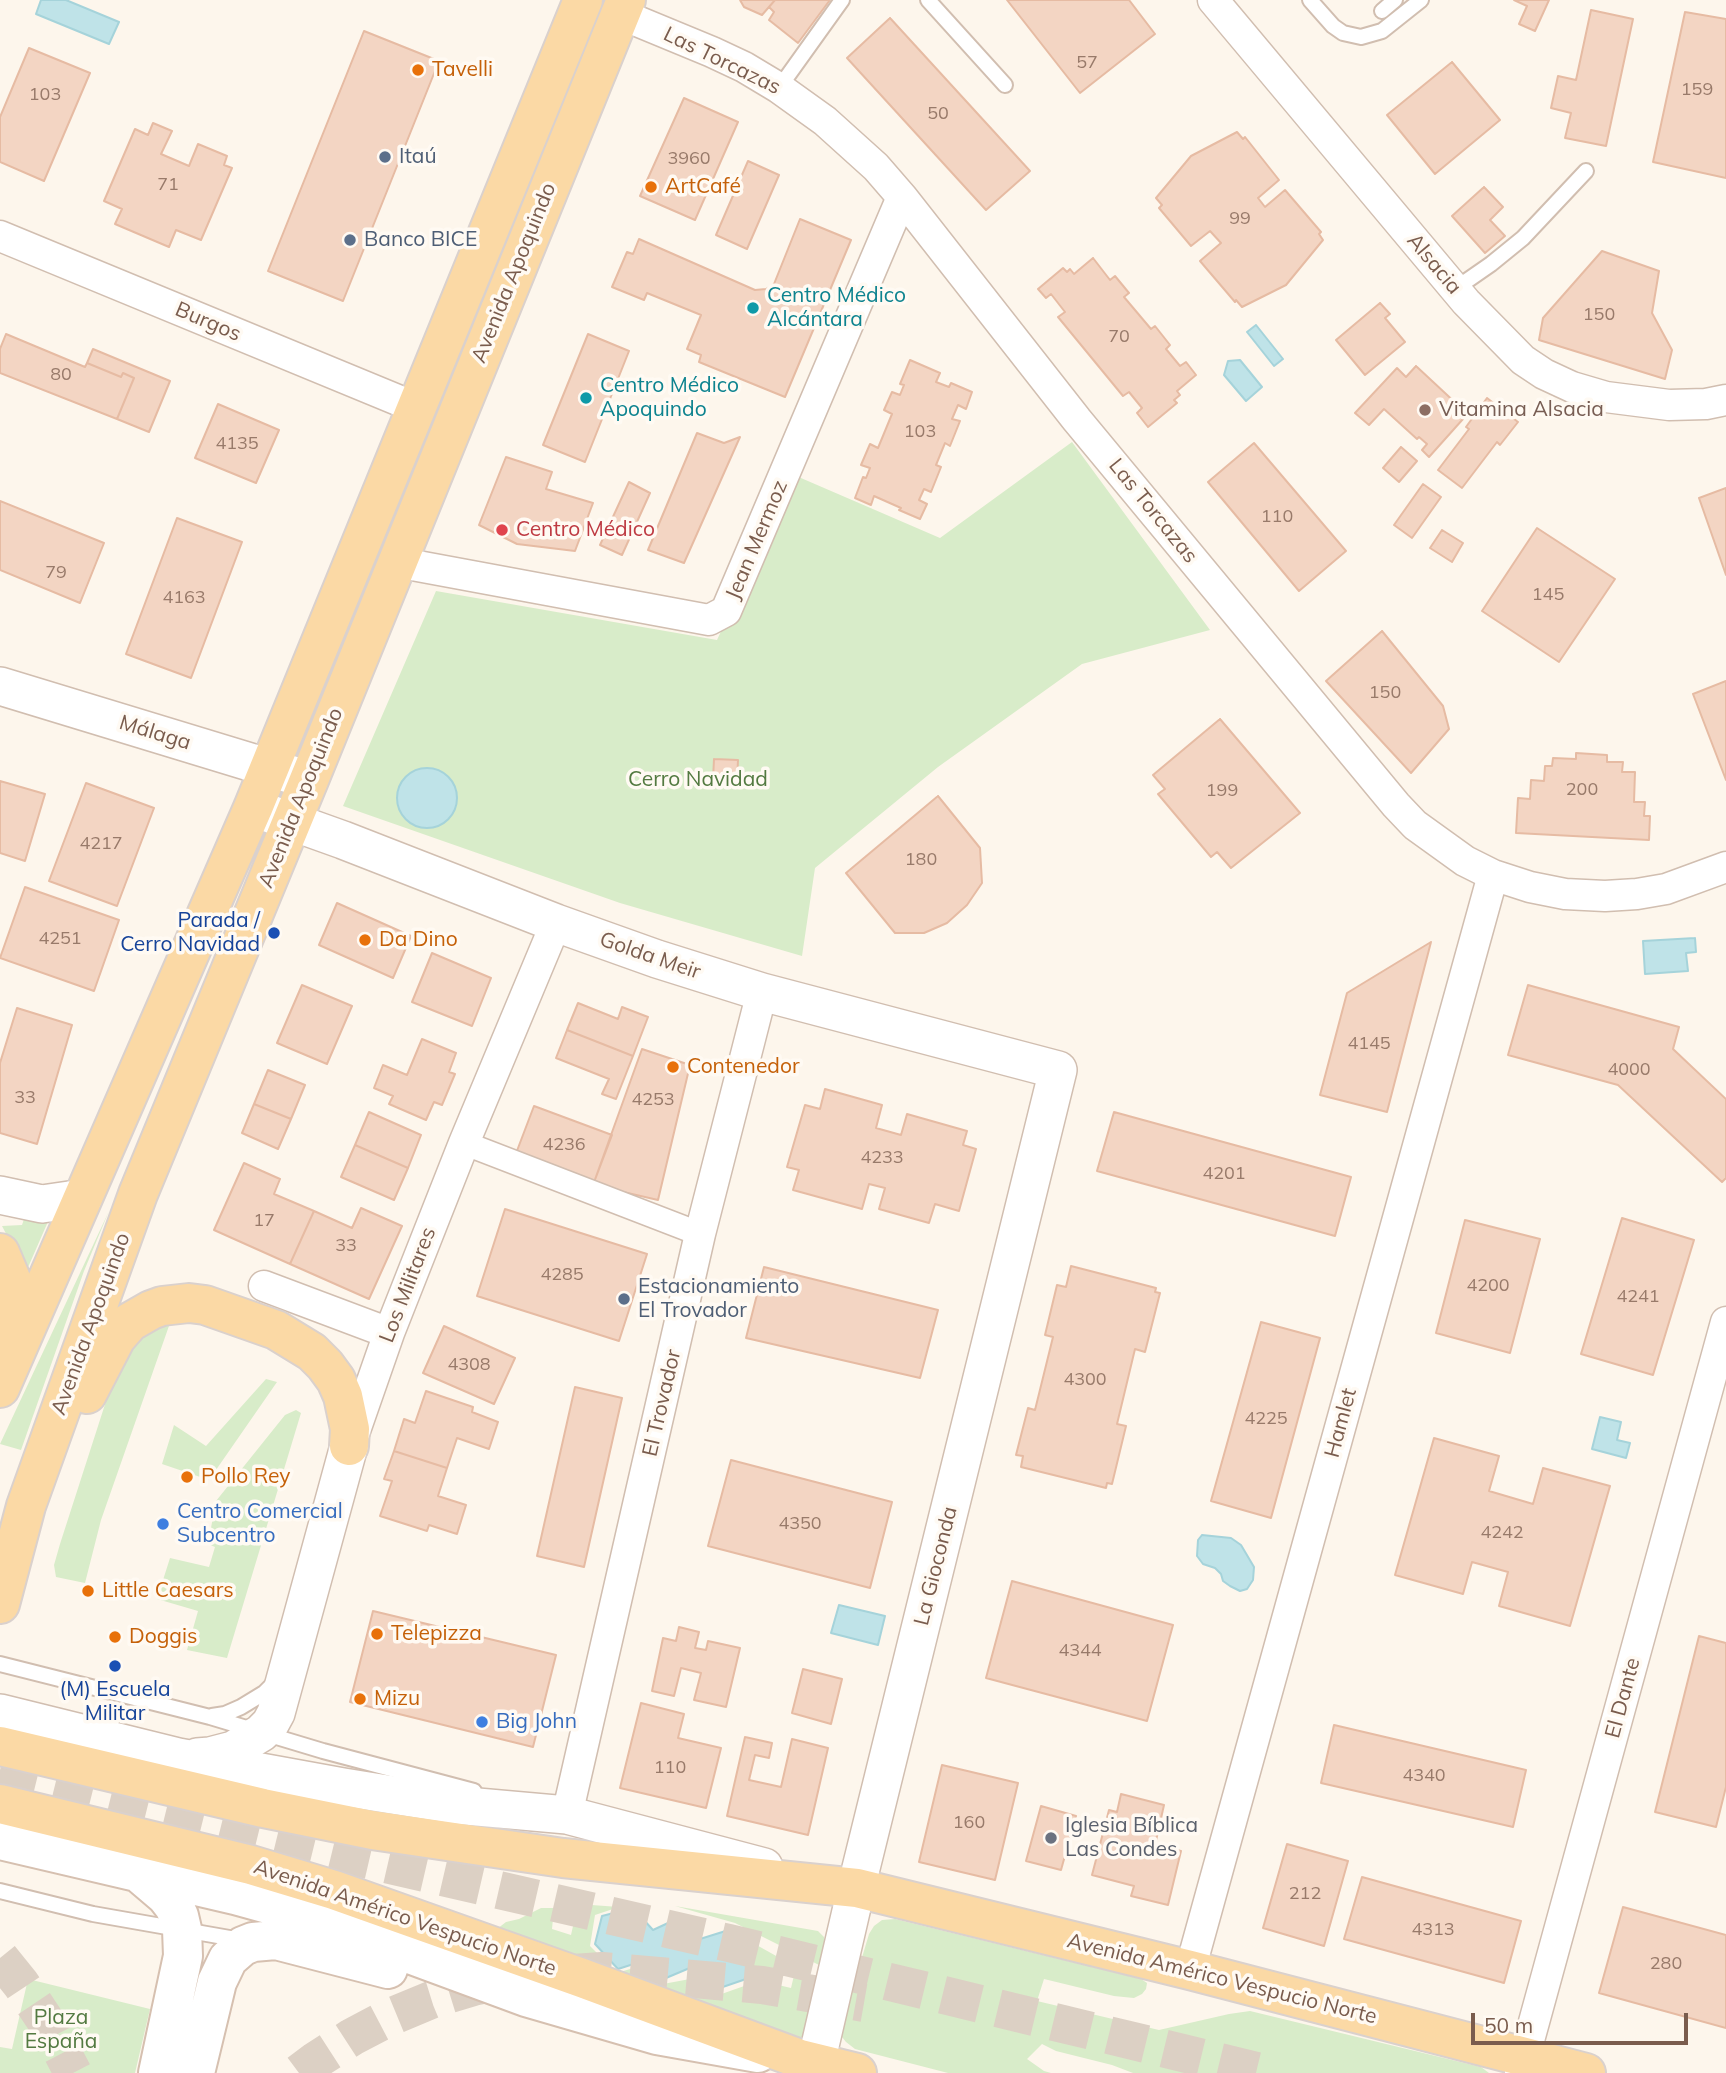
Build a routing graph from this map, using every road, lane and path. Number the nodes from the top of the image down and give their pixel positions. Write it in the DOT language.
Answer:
graph roads {
  1 [pos="583,0"];
  2 [pos="842,0"];
  3 [pos="928,0"];
  4 [pos="1213,0"];
  5 [pos="1310,0"];
  6 [pos="1395,0"];
  7 [pos="1421,0"];
  8 [pos="623,7"];
  9 [pos="1382,11"];
  10 [pos="1005,86"];
  11 [pos="779,88"];
  12 [pos="1586,171"];
  13 [pos="902,197"];
  14 [pos="0,236"];
  15 [pos="1455,289"];
  16 [pos="1726,400"];
  17 [pos="417,408"];
  18 [pos="396,562"];
  19 [pos="0,686"];
  20 [pos="270,767"];
  21 [pos="309,780"];
  22 [pos="253,808"];
  23 [pos="292,822"];
  24 [pos="1726,867"];
  25 [pos="1493,875"];
  26 [pos="556,923"];
  27 [pos="762,992"];
  28 [pos="1058,1070"];
  29 [pos="464,1143"];
  30 [pos="0,1195"];
  31 [pos="83,1198"];
  32 [pos="700,1234"];
  33 [pos="0,1253"];
  34 [pos="264,1286"];
  35 [pos="1726,1322"];
  36 [pos="389,1332"];
  37 [pos="18,1346"];
  38 [pos="0,1388"];
  39 [pos="349,1446"];
  40 [pos="46,1451"];
  41 [pos="0,1604"];
  42 [pos="292,1657"];
  43 [pos="0,1664"];
  44 [pos="0,1713"];
  45 [pos="210,1717"];
  46 [pos="261,1733"];
  47 [pos="0,1746"];
  48 [pos="178,1757"];
  49 [pos="0,1804"];
  50 [pos="567,1815"];
  51 [pos="0,1840"];
  52 [pos="139,1873"];
  53 [pos="857,1888"];
  54 [pos="0,1891"];
  55 [pos="182,1929"];
  56 [pos="253,1942"];
  57 [pos="1190,1970"];
  58 [pos="526,1997"];
  59 [pos="810,2065"];
  60 [pos="1522,2065"];
  61 [pos="158,2073"];
  62 [pos="195,2073"];
  63 [pos="856,2073"];
  64 [pos="1586,2073"];
  1 -- 17 [label="main road, Avenida Apoquindo"];
  2 -- 11 [label="lane"];
  3 -- 10 [label="lane"];
  4 -- 15 [label="street, Alsacia"];
  5 -- 7 [label="lane"];
  6 -- 9 [label="lane"];
  8 -- 11 [label="street, Las Torcazas"];
  8 -- 18 [label="main road, Avenida Apoquindo"];
  11 -- 13 [label="street, Las Torcazas"];
  12 -- 15 [label="lane"];
  13 -- 18 [label="street, Jean Mermoz"];
  13 -- 25 [label="street, Las Torcazas"];
  14 -- 17 [label="street, Burgos"];
  15 -- 16 [label="street, Alsacia"];
  17 -- 20 [label="main road, Avenida Apoquindo"];
  18 -- 21 [label="main road, Avenida Apoquindo"];
  19 -- 20 [label="street, Málaga"];
  20 -- 21 [label="street, Málaga"];
  20 -- 22 [label="main road, Avenida Apoquindo"];
  21 -- 23 [label="main road, Avenida Apoquindo"];
  22 -- 23 [label="street, Golda Meir"];
  22 -- 31 [label="main road, Avenida Apoquindo"];
  23 -- 26 [label="street, Golda Meir"];
  23 -- 40 [label="main road, Avenida Apoquindo"];
  24 -- 25 [label="street, Las Torcazas"];
  25 -- 57 [label="street, Hamlet"];
  26 -- 27 [label="street, Golda Meir"];
  26 -- 29 [label="street, Los Militares"];
  27 -- 28 [label="street, Golda Meir"];
  27 -- 32 [label="street, El Trovador"];
  28 -- 53 [label="street, La Gioconda"];
  29 -- 32 [label="street"];
  29 -- 36 [label="street, Los Militares"];
  30 -- 31 [label="street"];
  31 -- 37 [label="main road, Avenida Apoquindo"];
  32 -- 50 [label="street, El Trovador"];
  33 -- 37 [label="main road"];
  34 -- 36 [label="street"];
  35 -- 60 [label="street, El Dante"];
  36 -- 39 [label="street, Los Militares"];
  37 -- 38 [label="main road, Avenida Apoquindo"];
  39 -- 40 [label="main road"];
  39 -- 42 [label="street, Los Militares"];
  40 -- 41 [label="main road, Avenida Apoquindo"];
  42 -- 45 [label="lane, Los Militares"];
  42 -- 46 [label="street, Los Militares"];
  43 -- 45 [label="lane, Avenida Américo Vespucio Norte"];
  44 -- 48 [label="street, Avenida Américo Vespucio Norte"];
  45 -- 46 [label="lane, Avenida Américo Vespucio Norte"];
  46 -- 48 [label="street"];
  46 -- 50 [label="lane, Avenida Américo Vespucio Norte"];
  47 -- 53 [label="main road, Avenida Américo Vespucio Norte"];
  48 -- 50 [label="street, Avenida Américo Vespucio Norte"];
  49 -- 59 [label="main road, Avenida Américo Vespucio Norte"];
  50 -- 53 [label="street, Avenida Américo Vespucio Norte"];
  51 -- 52 [label="main road, Avenida Américo Vespucio Norte"];
  52 -- 55 [label="main road"];
  52 -- 58 [label="main road, Avenida Américo Vespucio Norte"];
  53 -- 57 [label="main road, Avenida Américo Vespucio Norte"];
  53 -- 59 [label="street, La Gioconda"];
  54 -- 55 [label="lane, Avenida Américo Vespucio Norte"];
  55 -- 56 [label="lane, Avenida Américo Vespucio Norte"];
  55 -- 61 [label="main road"];
  56 -- 58 [label="main road, Avenida Américo Vespucio Norte"];
  56 -- 62 [label="main road"];
  57 -- 60 [label="main road, Avenida Américo Vespucio Norte"];
  58 -- 59 [label="main road, Avenida Américo Vespucio Norte"];
  59 -- 63 [label="main road, Avenida Américo Vespucio Norte"];
  60 -- 64 [label="main road, Avenida Américo Vespucio Norte"];
}
